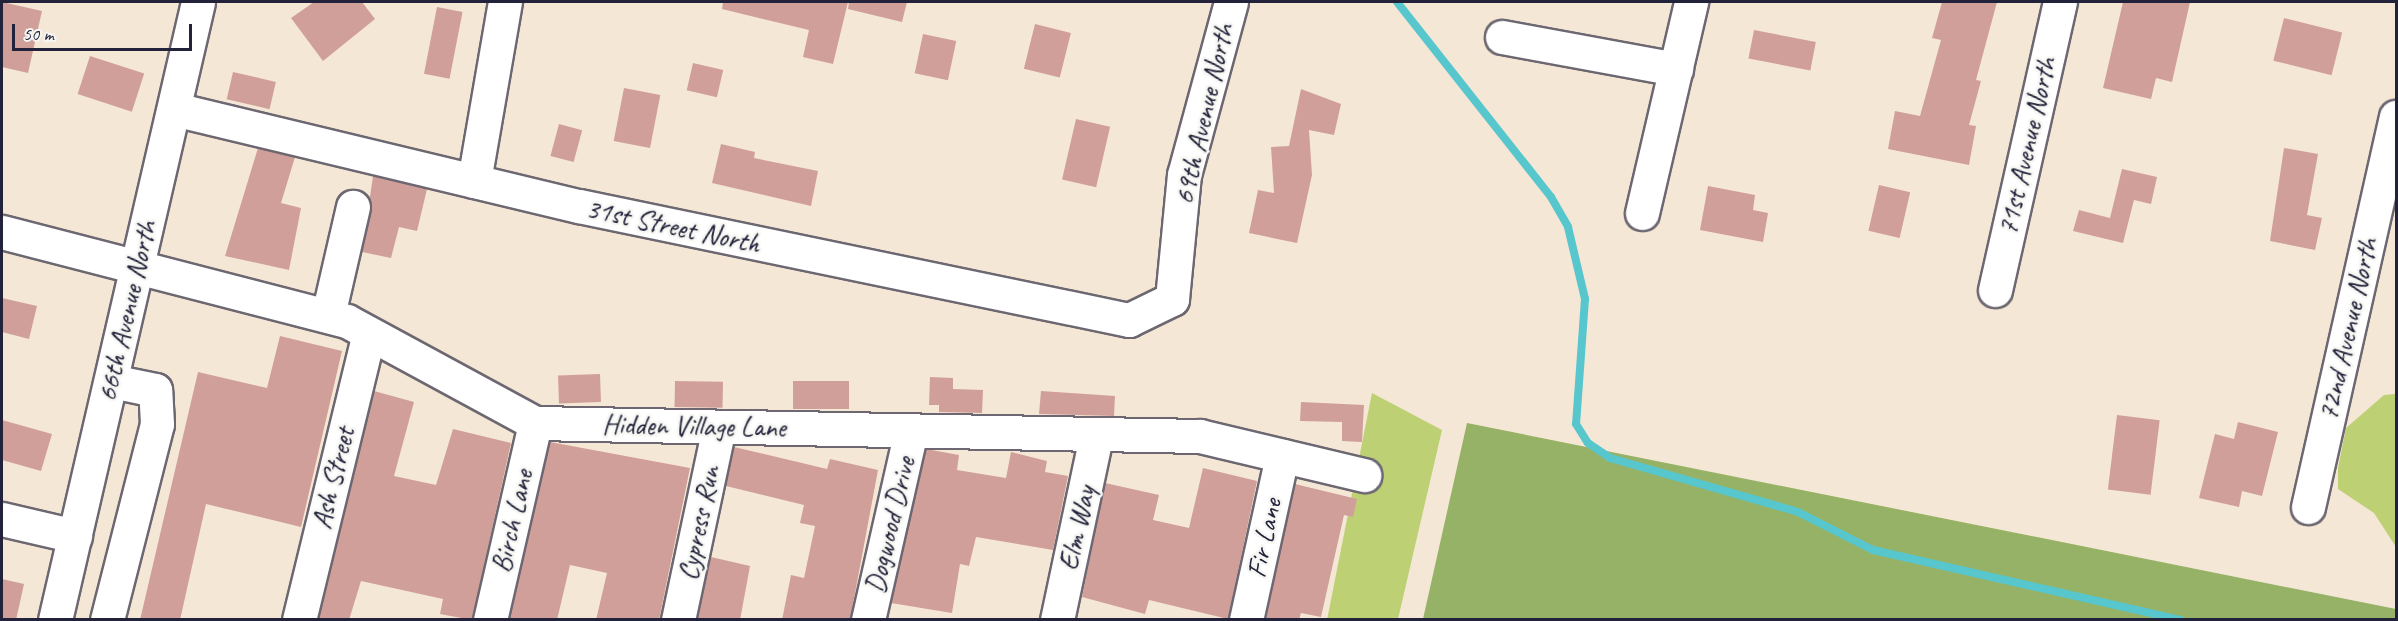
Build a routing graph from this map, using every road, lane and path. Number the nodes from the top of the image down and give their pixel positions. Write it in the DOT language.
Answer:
graph roads {
  1 [pos="198,2"];
  2 [pos="505,2"];
  3 [pos="1232,2"];
  4 [pos="1691,2"];
  5 [pos="2060,2"];
  6 [pos="1503,37"];
  7 [pos="1676,69"];
  8 [pos="174,109"];
  9 [pos="2397,117"];
  10 [pos="474,181"];
  11 [pos="353,207"];
  12 [pos="1642,213"];
  13 [pos="2,232"];
  14 [pos="138,263"];
  15 [pos="1995,290"];
  16 [pos="1172,299"];
  17 [pos="328,315"];
  18 [pos="368,336"];
  19 [pos="111,381"];
  20 [pos="535,423"];
  21 [pos="719,427"];
  22 [pos="911,431"];
  23 [pos="1096,436"];
  24 [pos="1282,456"];
  25 [pos="1364,475"];
  26 [pos="2308,507"];
  27 [pos="2,519"];
  28 [pos="75,536"];
  29 [pos="55,620"];
  30 [pos="106,620"];
  31 [pos="299,620"];
  32 [pos="490,620"];
  33 [pos="678,620"];
  34 [pos="868,620"];
  35 [pos="1057,620"];
  36 [pos="1246,620"];
  1 -- 8 [label="street, 66th Avenue North"];
  2 -- 10 [label="street"];
  3 -- 16 [label="street, 69th Avenue North"];
  4 -- 7 [label="street"];
  5 -- 15 [label="street, 71st Avenue North"];
  6 -- 7 [label="street"];
  7 -- 12 [label="street"];
  8 -- 10 [label="street, 31st Street North"];
  8 -- 14 [label="street, 66th Avenue North"];
  9 -- 26 [label="street, 72nd Avenue North"];
  10 -- 16 [label="street, 31st Street North"];
  11 -- 17 [label="street"];
  13 -- 14 [label="street, Hidden Village Lane"];
  14 -- 17 [label="street, Hidden Village Lane"];
  14 -- 19 [label="street, 66th Avenue North"];
  17 -- 18 [label="street, Hidden Village Lane"];
  18 -- 20 [label="street, Hidden Village Lane"];
  18 -- 31 [label="street, Ash Street"];
  19 -- 28 [label="street, 66th Avenue North"];
  19 -- 30 [label="street"];
  20 -- 21 [label="street, Hidden Village Lane"];
  20 -- 32 [label="street, Birch Lane"];
  21 -- 22 [label="street, Hidden Village Lane"];
  21 -- 33 [label="street, Cypress Run"];
  22 -- 23 [label="street, Hidden Village Lane"];
  22 -- 34 [label="street, Dogwood Drive"];
  23 -- 24 [label="street, Hidden Village Lane"];
  23 -- 35 [label="street, Elm Way"];
  24 -- 25 [label="street, Hidden Village Lane"];
  24 -- 36 [label="street, Fir Lane"];
  27 -- 28 [label="street"];
  28 -- 29 [label="street, 66th Avenue North"];
}
